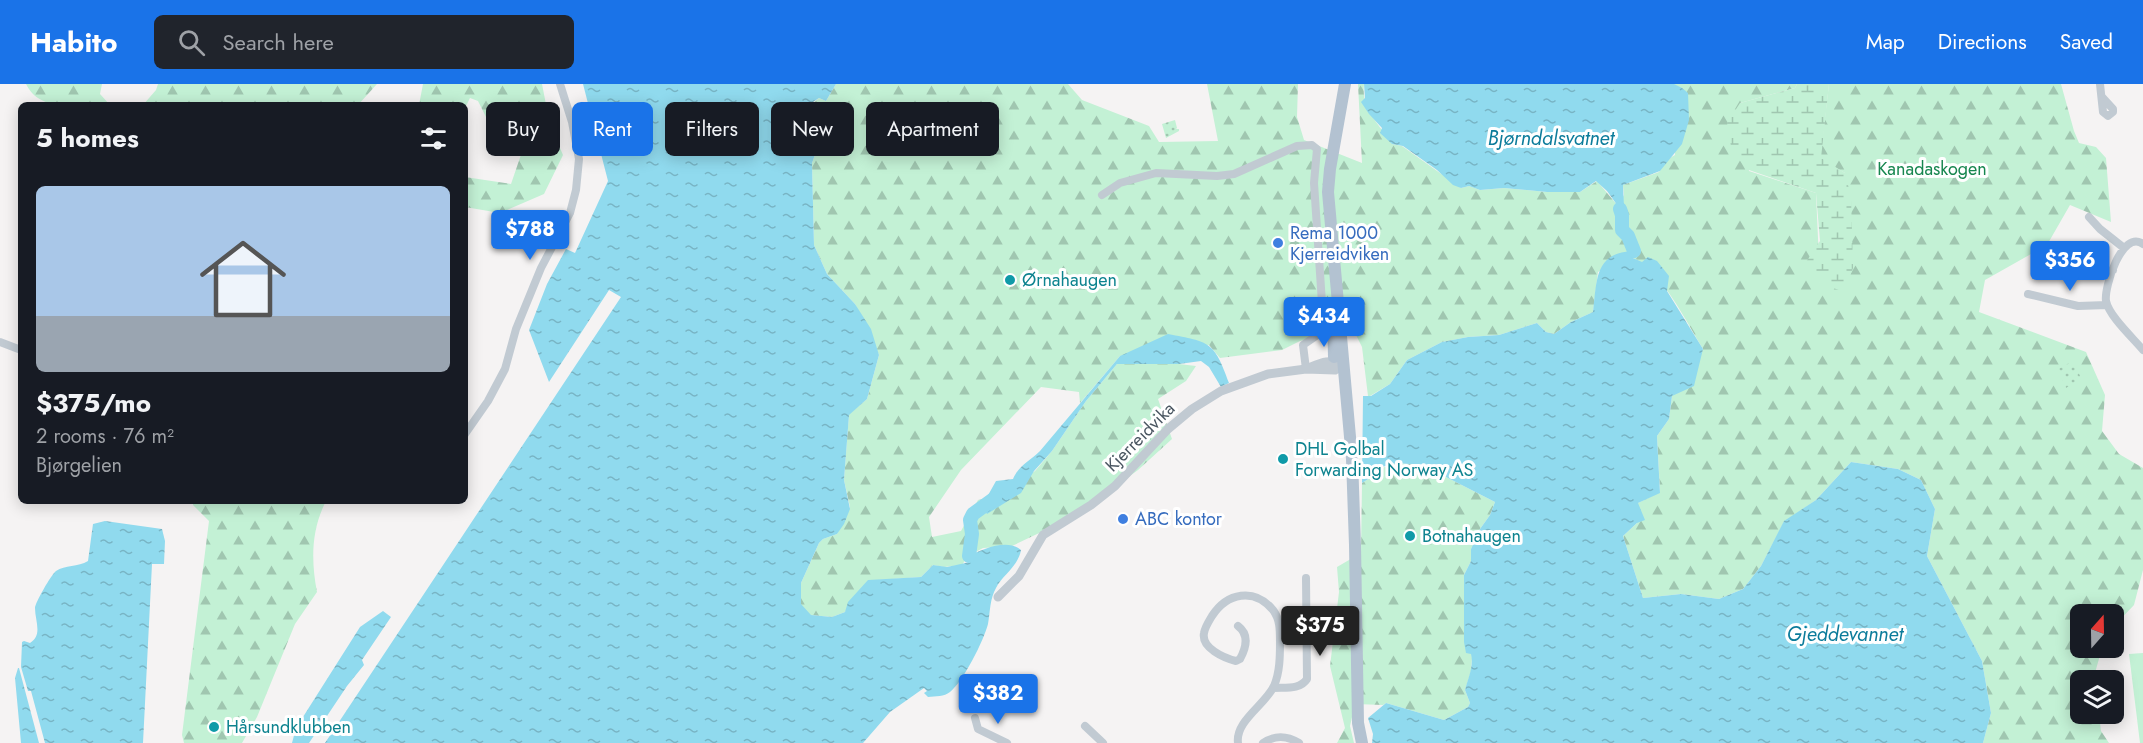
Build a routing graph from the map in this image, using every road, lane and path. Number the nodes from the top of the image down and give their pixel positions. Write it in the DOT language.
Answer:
graph roads {
  1 [pos="560,84"];
  2 [pos="1345,84"];
  3 [pos="2100,84"];
  4 [pos="2102,97"];
  5 [pos="1102,195"];
  6 [pos="2089,217"];
  7 [pos="2143,244"];
  8 [pos="2124,248"];
  9 [pos="2113,270"];
  10 [pos="2096,272"];
  11 [pos="2028,294"];
  12 [pos="2107,305"];
  13 [pos="0,342"];
  14 [pos="18,349"];
  15 [pos="2143,350"];
  16 [pos="1337,365"];
  17 [pos="1306,369"];
  18 [pos="468,430"];
  19 [pos="1306,578"];
  20 [pos="998,597"];
  21 [pos="1238,626"];
  22 [pos="1273,688"];
  23 [pos="975,718"];
  24 [pos="1085,726"];
  25 [pos="1006,743"];
  26 [pos="1103,743"];
  27 [pos="1238,743"];
  28 [pos="1263,743"];
  29 [pos="1299,743"];
  30 [pos="1362,743"];
  1 -- 18 [label="street"];
  2 -- 16 [label="main road"];
  3 -- 4 [label="street"];
  5 -- 17 [label="street"];
  6 -- 8 [label="street"];
  7 -- 8 [label="street"];
  8 -- 9 [label="street"];
  9 -- 10 [label="street"];
  9 -- 12 [label="street"];
  11 -- 12 [label="street"];
  12 -- 15 [label="street"];
  13 -- 14 [label="street"];
  16 -- 17 [label="street, Kjerreidvika"];
  16 -- 30 [label="main road"];
  17 -- 20 [label="street, Kjerreidvika"];
  19 -- 22 [label="street"];
  21 -- 22 [label="street"];
  22 -- 27 [label="street"];
  23 -- 25 [label="street"];
  24 -- 26 [label="street"];
  28 -- 29 [label="street"];
}
